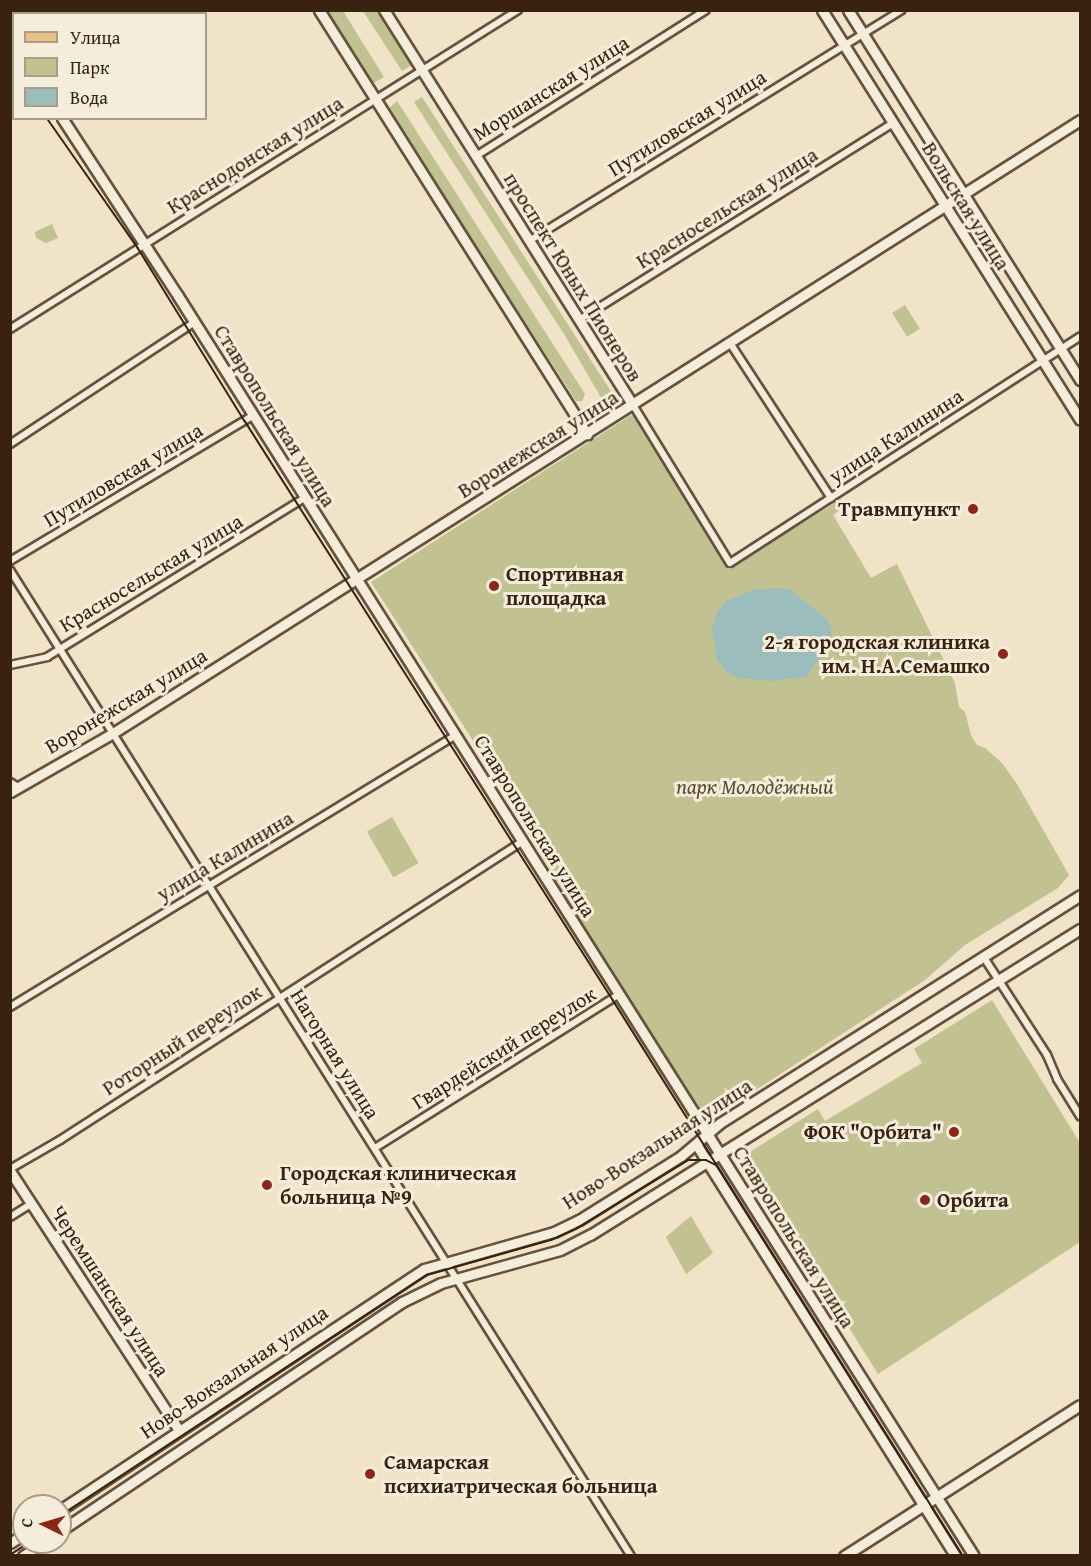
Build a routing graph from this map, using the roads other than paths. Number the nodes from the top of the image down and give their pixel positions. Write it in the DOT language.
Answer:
graph roads {
  1 [pos="319,10"];
  2 [pos="384,10"];
  3 [pos="518,10"];
  4 [pos="706,10"];
  5 [pos="822,10"];
  6 [pos="848,10"];
  7 [pos="901,10"];
  8 [pos="863,34"];
  9 [pos="843,45"];
  10 [pos="423,71"];
  11 [pos="375,100"];
  12 [pos="63,120"];
  13 [pos="1080,120"];
  14 [pos="893,123"];
  15 [pos="476,156"];
  16 [pos="964,194"];
  17 [pos="945,205"];
  18 [pos="529,241"];
  19 [pos="145,243"];
  20 [pos="579,320"];
  21 [pos="195,322"];
  22 [pos="10,329"];
  23 [pos="1080,337"];
  24 [pos="730,343"];
  25 [pos="1062,350"];
  26 [pos="1043,361"];
  27 [pos="1080,380"];
  28 [pos="633,405"];
  29 [pos="252,416"];
  30 [pos="1080,420"];
  31 [pos="587,434"];
  32 [pos="10,444"];
  33 [pos="304,498"];
  34 [pos="831,498"];
  35 [pos="10,561"];
  36 [pos="730,563"];
  37 [pos="10,570"];
  38 [pos="357,579"];
  39 [pos="60,648"];
  40 [pos="10,665"];
  41 [pos="113,733"];
  42 [pos="456,735"];
  43 [pos="13,787"];
  44 [pos="523,841"];
  45 [pos="209,885"];
  46 [pos="1080,895"];
  47 [pos="1080,929"];
  48 [pos="983,956"];
  49 [pos="999,980"];
  50 [pos="620,994"];
  51 [pos="279,997"];
  52 [pos="10,1007"];
  53 [pos="1080,1116"];
  54 [pos="707,1134"];
  55 [pos="696,1144"];
  56 [pos="375,1148"];
  57 [pos="720,1155"];
  58 [pos="707,1162"];
  59 [pos="10,1170"];
  60 [pos="32,1203"];
  61 [pos="10,1217"];
  62 [pos="446,1261"];
  63 [pos="456,1278"];
  64 [pos="1080,1406"];
  65 [pos="179,1430"];
  66 [pos="937,1496"];
  67 [pos="72,1502"];
  68 [pos="924,1504"];
  69 [pos="72,1523"];
  70 [pos="631,1556"];
  71 [pos="844,1556"];
  72 [pos="955,1556"];
  73 [pos="974,1556"];
  1 -- 11 [label="street"];
  2 -- 10 [label="street, проспект Юных Пионеров"];
  3 -- 10 [label="street, Краснодонская улица"];
  4 -- 15 [label="street, Моршанская улица"];
  5 -- 9 [label="street, Вольская улица"];
  6 -- 8 [label="street, Вольская улица"];
  7 -- 8 [label="street, Путиловская улица"];
  8 -- 9 [label="street, Путиловская улица"];
  8 -- 16 [label="street, Вольская улица"];
  9 -- 14 [label="street, Вольская улица"];
  9 -- 18 [label="street, Путиловская улица"];
  10 -- 11 [label="street, Краснодонская улица"];
  10 -- 15 [label="street, проспект Юных Пионеров"];
  11 -- 19 [label="street, Краснодонская улица"];
  11 -- 31 [label="street"];
  12 -- 19 [label="street, Ставропольская улица"];
  13 -- 16 [label="street, Воронежская улица"];
  14 -- 17 [label="street, Вольская улица"];
  14 -- 20 [label="street, Красносельская улица"];
  15 -- 18 [label="street, проспект Юных Пионеров"];
  16 -- 17 [label="street, Воронежская улица"];
  16 -- 25 [label="street, Вольская улица"];
  17 -- 24 [label="street, Воронежская улица"];
  17 -- 26 [label="street, Вольская улица"];
  18 -- 20 [label="street, проспект Юных Пионеров"];
  19 -- 21 [label="street, Ставропольская улица"];
  19 -- 22 [label="street, Краснодонская улица"];
  20 -- 28 [label="street, проспект Юных Пионеров"];
  21 -- 29 [label="street, Ставропольская улица"];
  21 -- 32 [label="street"];
  23 -- 25 [label="street, улица Калинина"];
  24 -- 28 [label="street, Воронежская улица"];
  24 -- 34 [label="street"];
  25 -- 26 [label="street, улица Калинина"];
  25 -- 27 [label="street, Вольская улица"];
  26 -- 30 [label="street, Вольская улица"];
  26 -- 34 [label="street, улица Калинина"];
  28 -- 31 [label="street, Воронежская улица"];
  28 -- 36 [label="street, проспект Юных Пионеров"];
  29 -- 33 [label="street, Ставропольская улица"];
  29 -- 35 [label="street, Путиловская улица"];
  31 -- 38 [label="street, Воронежская улица"];
  33 -- 38 [label="street, Ставропольская улица"];
  33 -- 39 [label="street, Красносельская улица"];
  34 -- 36 [label="street, улица Калинина"];
  37 -- 39 [label="street, Нагорная улица"];
  38 -- 41 [label="street, Воронежская улица"];
  38 -- 42 [label="street, Ставропольская улица"];
  39 -- 40 [label="street, Красносельская улица"];
  39 -- 41 [label="street, Нагорная улица"];
  41 -- 43 [label="street, Воронежская улица"];
  41 -- 45 [label="street, Нагорная улица"];
  42 -- 44 [label="street, Ставропольская улица"];
  42 -- 45 [label="street, улица Калинина"];
  44 -- 50 [label="street, Ставропольская улица"];
  44 -- 51 [label="street, Роторный переулок"];
  45 -- 51 [label="street, Нагорная улица"];
  45 -- 52 [label="street, улица Калинина"];
  46 -- 48 [label="street, Ново-Вокзальная улица"];
  47 -- 49 [label="street, Ново-Вокзальная улица"];
  48 -- 49 [label="street"];
  48 -- 54 [label="street, Ново-Вокзальная улица"];
  49 -- 53 [label="street"];
  49 -- 57 [label="street, Ново-Вокзальная улица"];
  50 -- 54 [label="street, Ставропольская улица"];
  50 -- 56 [label="street, Гвардейский переулок"];
  51 -- 56 [label="street, Нагорная улица"];
  51 -- 59 [label="street, Роторный переулок"];
  54 -- 55 [label="street, Ново-Вокзальная улица"];
  54 -- 57 [label="street, Ставропольская улица"];
  55 -- 58 [label="street, Ставропольская улица"];
  55 -- 62 [label="street, Ново-Вокзальная улица"];
  56 -- 62 [label="street, Нагорная улица"];
  57 -- 58 [label="street, Ново-Вокзальная улица"];
  57 -- 66 [label="street, Ставропольская улица"];
  58 -- 63 [label="street, Ново-Вокзальная улица"];
  58 -- 68 [label="street, Ставропольская улица"];
  59 -- 60 [label="street, Черемшанская улица"];
  60 -- 61 [label="street"];
  60 -- 65 [label="street, Черемшанская улица"];
  62 -- 63 [label="street, Нагорная улица"];
  62 -- 65 [label="street, Ново-Вокзальная улица"];
  63 -- 69 [label="street, Ново-Вокзальная улица"];
  63 -- 70 [label="street, Нагорная улица"];
  64 -- 66 [label="street"];
  65 -- 67 [label="street, Ново-Вокзальная улица"];
  66 -- 68 [label="street"];
  66 -- 73 [label="street, Ставропольская улица"];
  68 -- 71 [label="street"];
  68 -- 72 [label="street, Ставропольская улица"];
}
